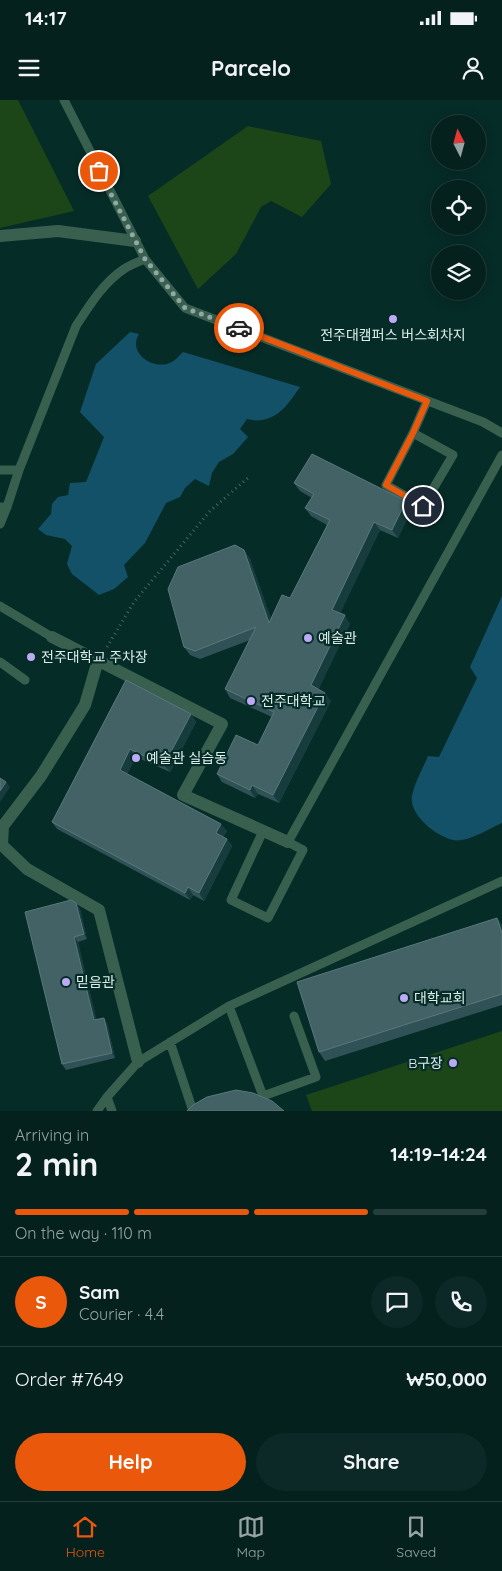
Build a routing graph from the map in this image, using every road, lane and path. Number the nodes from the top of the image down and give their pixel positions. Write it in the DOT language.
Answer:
graph roads {
  1 [pos="64,100"];
  2 [pos="0,236"];
  3 [pos="135,241"];
  4 [pos="145,259"];
  5 [pos="427,401"];
  6 [pos="413,433"];
  7 [pos="502,433"];
  8 [pos="502,455"];
  9 [pos="0,470"];
  10 [pos="20,470"];
  11 [pos="250,476"];
  12 [pos="4,507"];
  13 [pos="0,524"];
  14 [pos="0,606"];
  15 [pos="52,637"];
  16 [pos="98,660"];
  17 [pos="0,662"];
  18 [pos="25,680"];
  19 [pos="263,831"];
  20 [pos="288,842"];
  21 [pos="502,881"];
  22 [pos="229,1006"];
  23 [pos="294,1016"];
  24 [pos="170,1042"];
  25 [pos="138,1062"];
  26 [pos="107,1097"];
  27 [pos="97,1111"];
  28 [pos="112,1111"];
  29 [pos="193,1111"];
  1 -- 3 [label="lane"];
  2 -- 3 [label="street"];
  3 -- 4 [label="lane"];
  4 -- 5 [label="lane"];
  4 -- 10 [label="lane"];
  5 -- 6 [label="lane"];
  5 -- 7 [label="lane"];
  6 -- 6 [label="lane"];
  8 -- 20 [label="lane"];
  9 -- 10 [label="lane"];
  10 -- 12 [label="lane"];
  11 -- 16 [label="path"];
  12 -- 13 [label="lane"];
  14 -- 15 [label="lane"];
  15 -- 16 [label="street"];
  16 -- 19 [label="street"];
  16 -- 25 [label="street"];
  17 -- 18 [label="lane"];
  19 -- 20 [label="street"];
  19 -- 20 [label="lane"];
  21 -- 22 [label="lane"];
  22 -- 23 [label="lane"];
  22 -- 24 [label="lane"];
  24 -- 25 [label="lane"];
  24 -- 29 [label="lane"];
  25 -- 26 [label="lane"];
  26 -- 27 [label="lane"];
  26 -- 28 [label="lane"];
}
